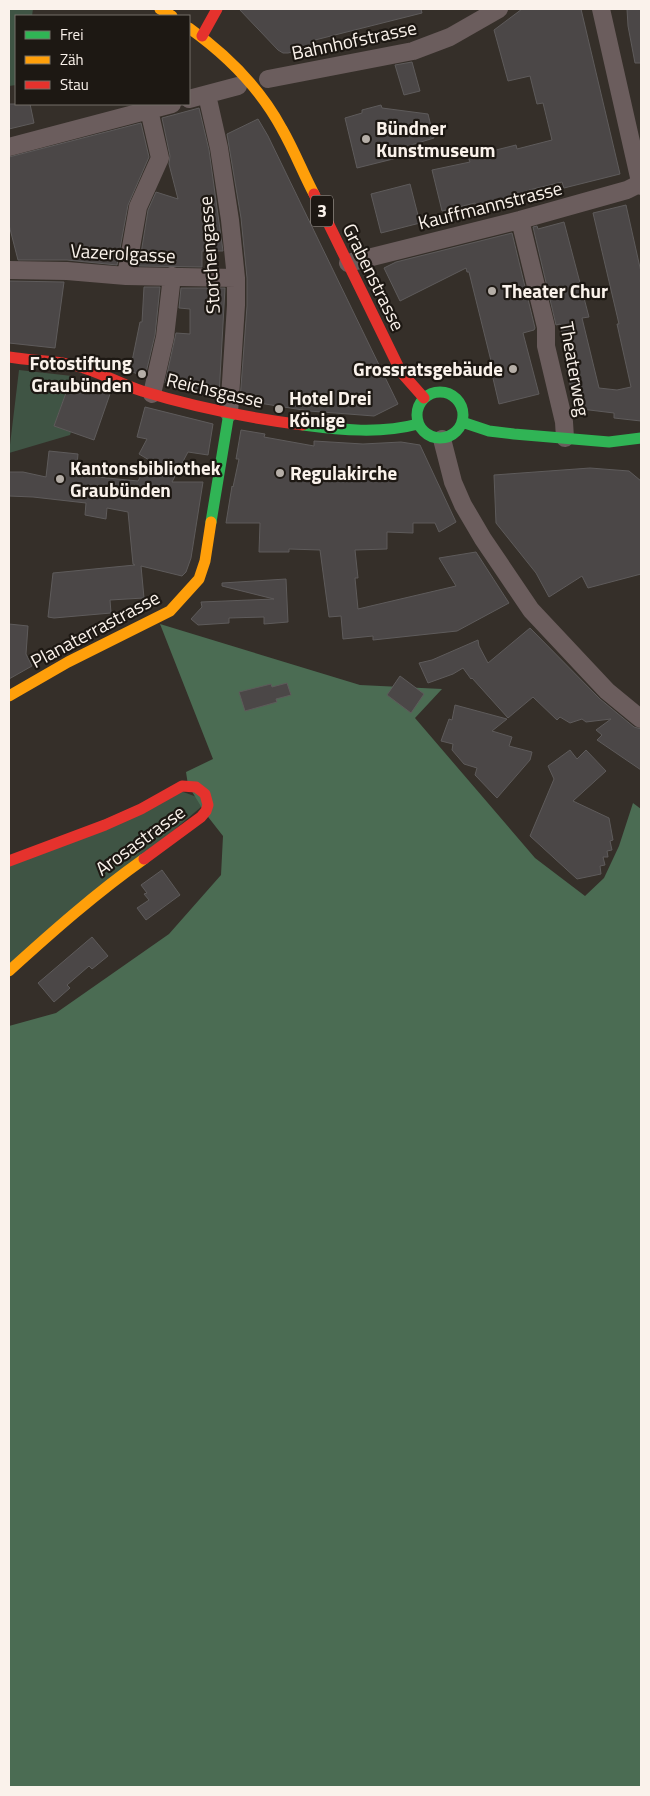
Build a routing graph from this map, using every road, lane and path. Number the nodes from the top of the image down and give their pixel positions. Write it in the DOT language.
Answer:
graph roads {
  1 [pos="217,9"];
  2 [pos="499,9"];
  3 [pos="601,9"];
  4 [pos="190,29"];
  5 [pos="202,36"];
  6 [pos="268,79"];
  7 [pos="238,86"];
  8 [pos="207,95"];
  9 [pos="190,100"];
  10 [pos="168,105"];
  11 [pos="149,110"];
  12 [pos="9,147"];
  13 [pos="641,184"];
  14 [pos="520,220"];
  15 [pos="348,263"];
  16 [pos="9,270"];
  17 [pos="126,276"];
  18 [pos="172,276"];
  19 [pos="236,278"];
  20 [pos="9,357"];
  21 [pos="152,394"];
  22 [pos="424,398"];
  23 [pos="229,413"];
  24 [pos="462,422"];
  25 [pos="418,424"];
  26 [pos="564,438"];
  27 [pos="641,438"];
  28 [pos="442,439"];
  29 [pos="609,442"];
  30 [pos="634,452"];
  31 [pos="9,696"];
  32 [pos="641,719"];
  33 [pos="9,861"];
  34 [pos="9,972"];
  1 -- 5 [label="main road"];
  2 -- 6 [label="street, Bahnhofstrasse"];
  3 -- 13 [label="street"];
  4 -- 5 [label="main road, Grabenstrasse / 3"];
  5 -- 15 [label="main road, Grabenstrasse / 3"];
  7 -- 8 [label="street"];
  8 -- 9 [label="street"];
  8 -- 19 [label="street, Storchengasse"];
  10 -- 11 [label="street"];
  11 -- 12 [label="street"];
  11 -- 17 [label="street"];
  13 -- 14 [label="street, Kauffmannstrasse"];
  14 -- 15 [label="street, Kauffmannstrasse"];
  14 -- 26 [label="street, Theaterweg"];
  15 -- 22 [label="main road, Grabenstrasse / 3"];
  16 -- 17 [label="street, Vazerolgasse"];
  17 -- 18 [label="street, Vazerolgasse"];
  18 -- 19 [label="street, Vazerolgasse"];
  18 -- 21 [label="street"];
  19 -- 23 [label="street, Storchengasse"];
  20 -- 21 [label="main road, Reichsgasse"];
  21 -- 23 [label="main road, Reichsgasse"];
  22 -- 24 [label="main road"];
  22 -- 25 [label="main road"];
  23 -- 25 [label="main road, Reichsgasse"];
  23 -- 31 [label="main road, Planaterrastrasse"];
  24 -- 26 [label="main road"];
  24 -- 28 [label="main road"];
  25 -- 28 [label="main road"];
  26 -- 29 [label="main road"];
  27 -- 29 [label="main road"];
  28 -- 32 [label="street"];
  29 -- 30 [label="main road"];
  33 -- 34 [label="main road, Arosastrasse"];
}
